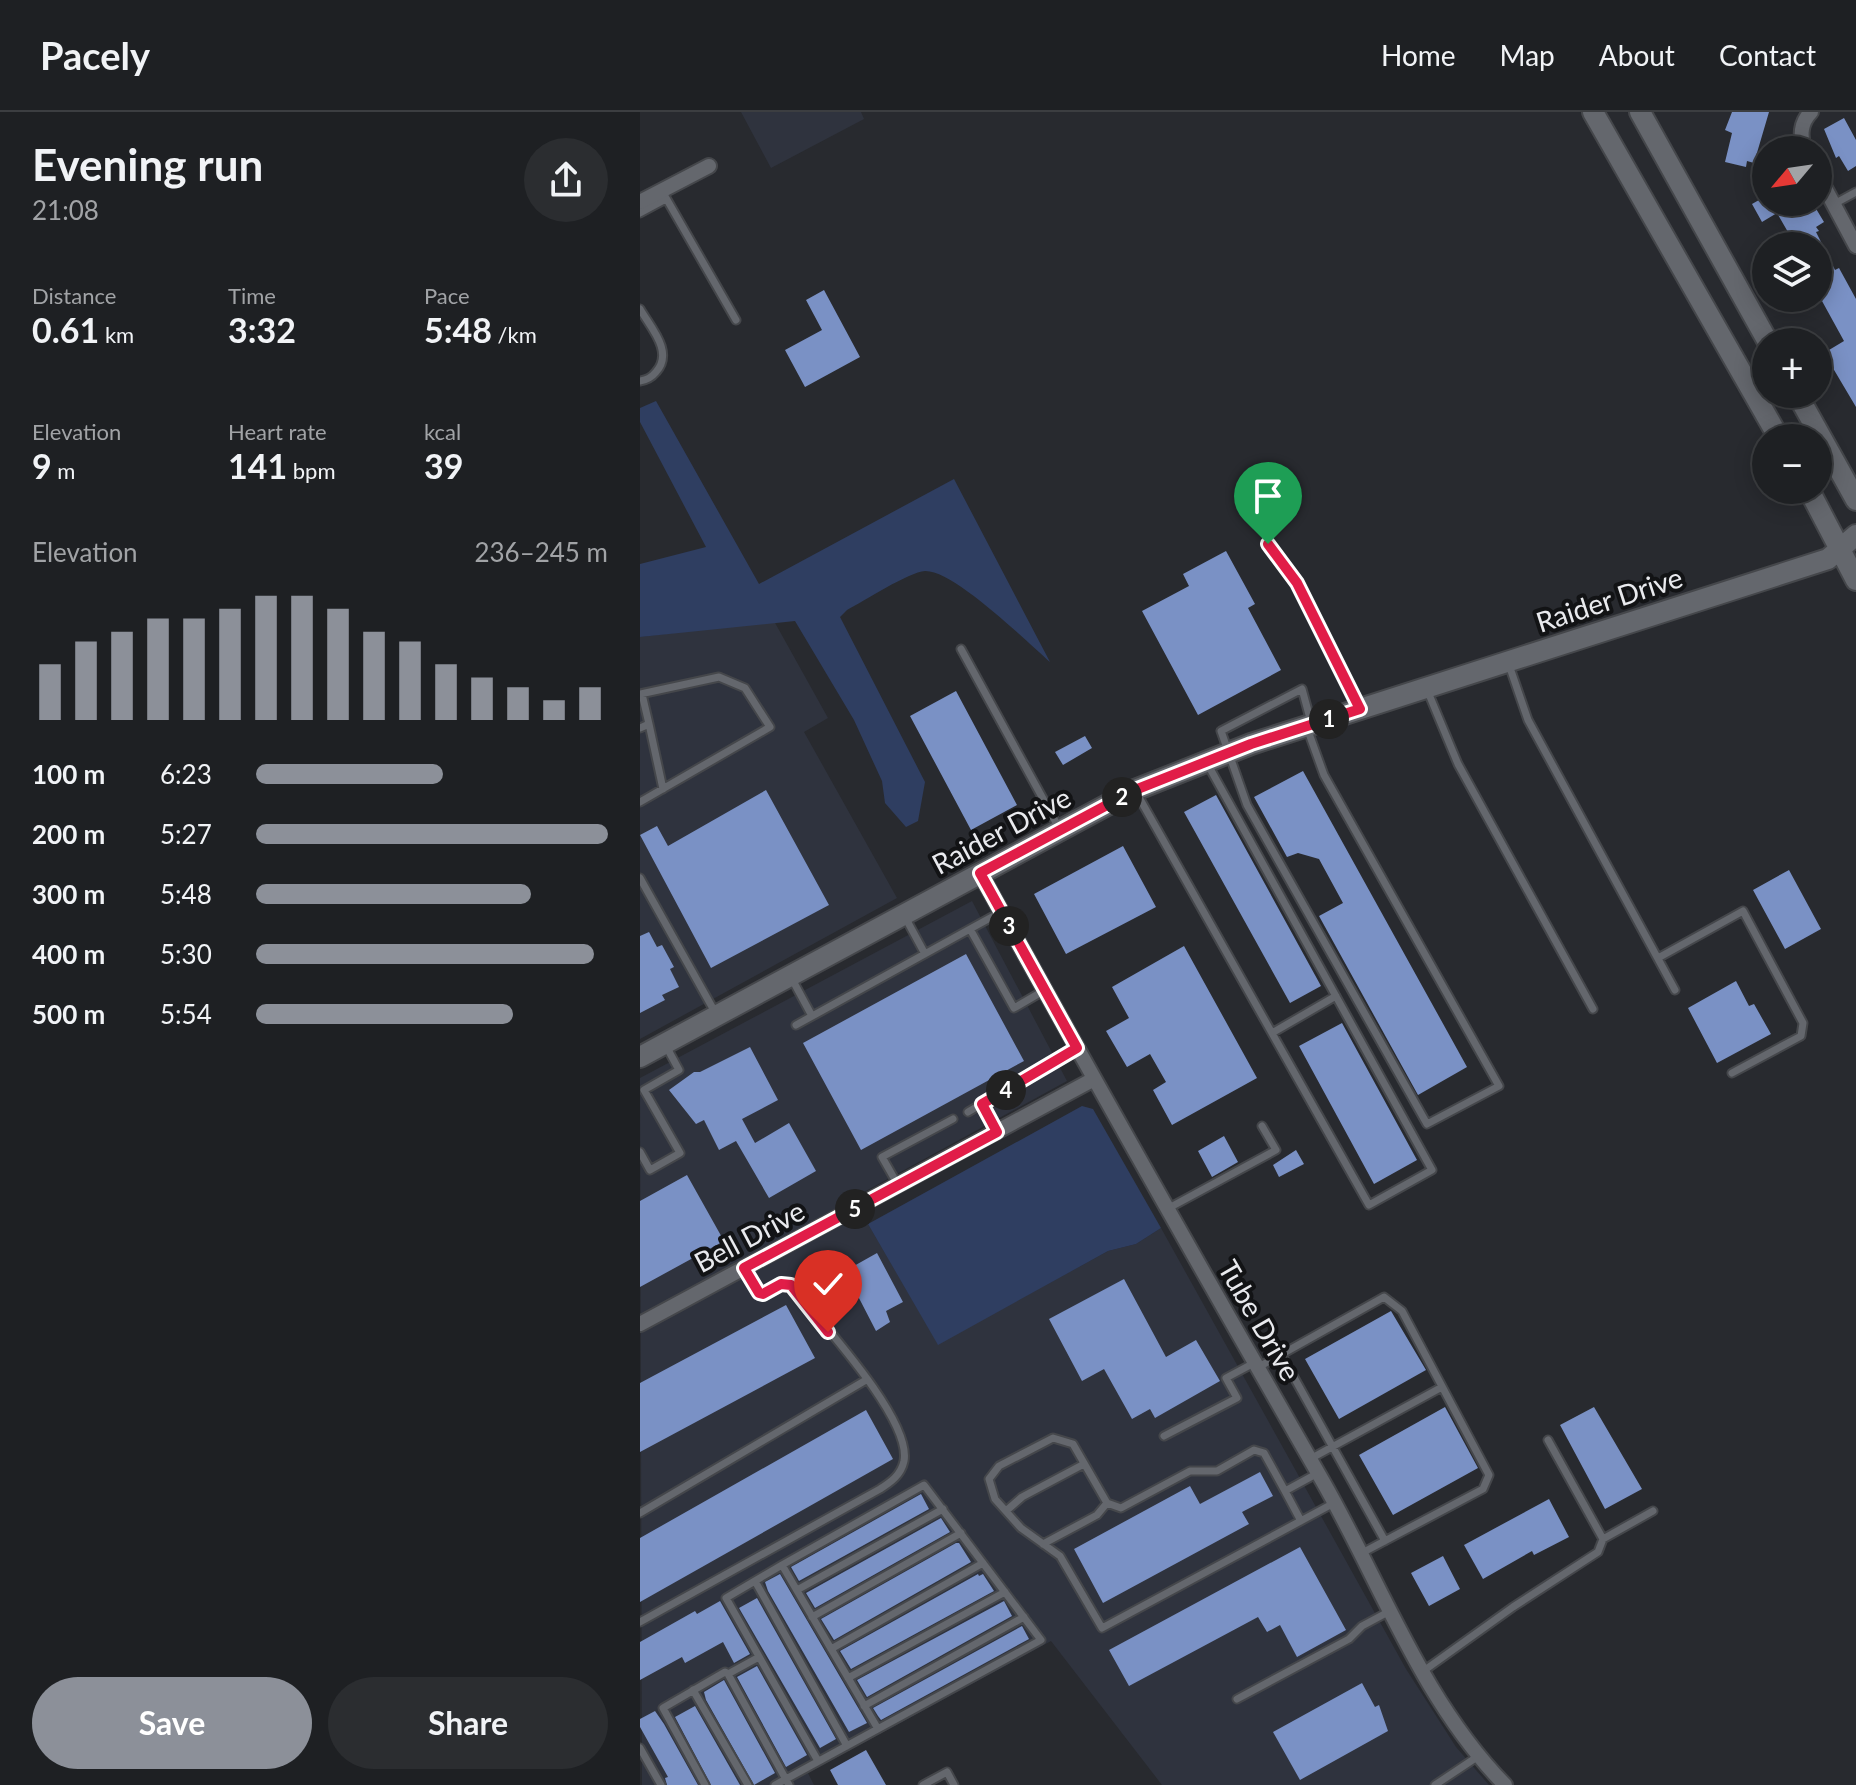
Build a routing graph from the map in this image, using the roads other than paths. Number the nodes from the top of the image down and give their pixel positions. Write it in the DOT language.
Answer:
graph roads {
  1 [pos="1593,112"];
  2 [pos="1640,112"];
  3 [pos="1811,112"];
  4 [pos="1802,136"];
  5 [pos="709,166"];
  6 [pos="1856,192"];
  7 [pos="664,195"];
  8 [pos="1832,200"];
  9 [pos="640,202"];
  10 [pos="1834,204"];
  11 [pos="640,213"];
  12 [pos="1856,246"];
  13 [pos="640,309"];
  14 [pos="736,320"];
  15 [pos="1760,328"];
  16 [pos="640,381"];
  17 [pos="1805,408"];
  18 [pos="1771,424"];
  19 [pos="1856,500"];
  20 [pos="1816,504"];
  21 [pos="1856,535"];
  22 [pos="1268,544"];
  23 [pos="1840,550"];
  24 [pos="1856,580"];
  25 [pos="961,649"];
  26 [pos="1508,662"];
  27 [pos="1427,688"];
  28 [pos="641,694"];
  29 [pos="1360,709"];
  30 [pos="649,724"];
  31 [pos="1309,725"];
  32 [pos="640,728"];
  33 [pos="1228,753"];
  34 [pos="1207,761"];
  35 [pos="663,789"];
  36 [pos="1135,790"];
  37 [pos="640,802"];
  38 [pos="1060,830"];
  39 [pos="980,873"];
  40 [pos="640,878"];
  41 [pos="1001,912"];
  42 [pos="903,914"];
  43 [pos="970,929"];
  44 [pos="925,954"];
  45 [pos="1658,958"];
  46 [pos="790,976"];
  47 [pos="1045,990"];
  48 [pos="1675,990"];
  49 [pos="1336,996"];
  50 [pos="1593,1009"];
  51 [pos="717,1015"];
  52 [pos="812,1016"];
  53 [pos="796,1025"];
  54 [pos="1272,1033"];
  55 [pos="664,1044"];
  56 [pos="1077,1048"];
  57 [pos="640,1057"];
  58 [pos="1732,1073"];
  59 [pos="1094,1079"];
  60 [pos="982,1104"];
  61 [pos="968,1112"];
  62 [pos="953,1119"];
  63 [pos="1262,1126"];
  64 [pos="997,1132"];
  65 [pos="640,1152"];
  66 [pos="898,1185"];
  67 [pos="1167,1209"];
  68 [pos="744,1268"];
  69 [pos="640,1324"];
  70 [pos="1281,1354"];
  71 [pos="1255,1365"];
  72 [pos="866,1380"];
  73 [pos="1442,1387"];
  74 [pos="1164,1436"];
  75 [pos="1548,1440"];
  76 [pos="1334,1446"];
  77 [pos="1310,1459"];
  78 [pos="1084,1464"];
  79 [pos="1318,1473"];
  80 [pos="1285,1491"];
  81 [pos="1107,1503"];
  82 [pos="1334,1503"];
  83 [pos="943,1509"];
  84 [pos="1006,1511"];
  85 [pos="1653,1511"];
  86 [pos="640,1513"];
  87 [pos="1301,1521"];
  88 [pos="961,1533"];
  89 [pos="1603,1539"];
  90 [pos="1385,1541"];
  91 [pos="1043,1544"];
  92 [pos="1360,1554"];
  93 [pos="983,1563"];
  94 [pos="782,1565"];
  95 [pos="755,1581"];
  96 [pos="797,1590"];
  97 [pos="1005,1592"];
  98 [pos="1390,1611"];
  99 [pos="812,1617"];
  100 [pos="1024,1617"];
  101 [pos="640,1622"];
  102 [pos="831,1649"];
  103 [pos="759,1657"];
  104 [pos="1422,1672"];
  105 [pos="728,1674"];
  106 [pos="848,1678"];
  107 [pos="693,1690"];
  108 [pos="1237,1699"];
  109 [pos="864,1706"];
  110 [pos="878,1729"];
  111 [pos="847,1746"];
  112 [pos="640,1748"];
  113 [pos="1480,1755"];
  114 [pos="818,1761"];
  115 [pos="787,1782"];
  116 [pos="661,1785"];
  117 [pos="705,1785"];
  118 [pos="748,1785"];
  119 [pos="775,1785"];
  120 [pos="923,1785"];
  121 [pos="954,1785"];
  122 [pos="1435,1785"];
  123 [pos="1505,1785"];
  1 -- 18 [label="main road"];
  2 -- 15 [label="main road"];
  3 -- 4 [label="street"];
  5 -- 7 [label="street"];
  6 -- 10 [label="lane"];
  7 -- 9 [label="street"];
  7 -- 11 [label="lane"];
  7 -- 14 [label="lane"];
  8 -- 10 [label="street"];
  10 -- 12 [label="street"];
  13 -- 16 [label="lane"];
  17 -- 19 [label="main road"];
  20 -- 23 [label="main road"];
  21 -- 23 [label="main road, Raider Drive"];
  22 -- 29 [label="lane"];
  23 -- 24 [label="main road"];
  23 -- 26 [label="main road, Raider Drive"];
  25 -- 38 [label="lane"];
  26 -- 27 [label="main road, Raider Drive"];
  26 -- 45 [label="lane"];
  27 -- 29 [label="main road, Raider Drive"];
  27 -- 50 [label="lane"];
  28 -- 30 [label="lane"];
  28 -- 35 [label="lane"];
  29 -- 31 [label="main road, Raider Drive"];
  30 -- 32 [label="lane"];
  30 -- 35 [label="lane"];
  31 -- 33 [label="main road, Raider Drive"];
  31 -- 33 [label="lane"];
  31 -- 33 [label="lane"];
  33 -- 34 [label="main road, Raider Drive"];
  34 -- 36 [label="main road, Raider Drive"];
  34 -- 49 [label="lane"];
  35 -- 37 [label="lane"];
  36 -- 38 [label="main road, Raider Drive"];
  36 -- 54 [label="lane"];
  38 -- 39 [label="main road, Raider Drive"];
  39 -- 41 [label="street, Tube Drive"];
  39 -- 42 [label="main road, Raider Drive"];
  40 -- 51 [label="lane"];
  41 -- 43 [label="lane"];
  41 -- 47 [label="street, Tube Drive"];
  42 -- 44 [label="lane"];
  42 -- 46 [label="main road, Raider Drive"];
  43 -- 44 [label="lane"];
  43 -- 47 [label="lane"];
  44 -- 52 [label="lane"];
  45 -- 48 [label="lane"];
  45 -- 58 [label="lane"];
  46 -- 51 [label="main road, Raider Drive"];
  46 -- 52 [label="lane"];
  47 -- 56 [label="street, Tube Drive"];
  49 -- 54 [label="lane"];
  49 -- 54 [label="lane"];
  51 -- 55 [label="main road, Raider Drive"];
  52 -- 53 [label="lane"];
  55 -- 57 [label="main road, Raider Drive"];
  55 -- 65 [label="lane"];
  56 -- 59 [label="street, Tube Drive"];
  56 -- 60 [label="lane"];
  59 -- 64 [label="street, Bell Drive"];
  59 -- 67 [label="street, Tube Drive"];
  60 -- 61 [label="lane"];
  60 -- 64 [label="lane"];
  62 -- 66 [label="lane"];
  63 -- 67 [label="lane"];
  64 -- 66 [label="street, Bell Drive"];
  66 -- 68 [label="street, Bell Drive"];
  67 -- 71 [label="street, Tube Drive"];
  68 -- 69 [label="street, Bell Drive"];
  68 -- 72 [label="lane"];
  70 -- 71 [label="lane"];
  70 -- 73 [label="lane"];
  70 -- 76 [label="lane"];
  71 -- 74 [label="lane"];
  71 -- 77 [label="street, Tube Drive"];
  72 -- 86 [label="lane"];
  72 -- 101 [label="lane"];
  73 -- 76 [label="lane"];
  73 -- 90 [label="lane"];
  75 -- 89 [label="lane"];
  76 -- 77 [label="lane"];
  76 -- 90 [label="lane"];
  77 -- 79 [label="street, Tube Drive"];
  78 -- 81 [label="lane"];
  78 -- 84 [label="lane"];
  78 -- 84 [label="lane"];
  79 -- 80 [label="lane"];
  79 -- 82 [label="street, Tube Drive"];
  80 -- 81 [label="lane"];
  80 -- 87 [label="lane"];
  81 -- 91 [label="lane"];
  82 -- 87 [label="lane"];
  82 -- 92 [label="street, Tube Drive"];
  83 -- 88 [label="lane"];
  83 -- 94 [label="lane"];
  83 -- 96 [label="lane"];
  84 -- 91 [label="lane"];
  85 -- 89 [label="lane"];
  87 -- 91 [label="lane"];
  88 -- 93 [label="lane"];
  88 -- 99 [label="lane"];
  89 -- 104 [label="lane"];
  90 -- 92 [label="lane"];
  92 -- 98 [label="street, Tube Drive"];
  93 -- 97 [label="lane"];
  93 -- 102 [label="lane"];
  94 -- 95 [label="lane"];
  94 -- 96 [label="lane"];
  95 -- 103 [label="lane"];
  95 -- 111 [label="lane"];
  96 -- 99 [label="lane"];
  97 -- 100 [label="lane"];
  97 -- 106 [label="lane"];
  98 -- 104 [label="street, Tube Drive"];
  98 -- 108 [label="lane"];
  99 -- 102 [label="lane"];
  100 -- 109 [label="lane"];
  100 -- 110 [label="lane"];
  102 -- 106 [label="lane"];
  103 -- 105 [label="lane"];
  103 -- 114 [label="lane"];
  104 -- 113 [label="street, Tube Drive"];
  105 -- 107 [label="lane"];
  105 -- 115 [label="lane"];
  106 -- 109 [label="lane"];
  107 -- 117 [label="lane"];
  107 -- 118 [label="lane"];
  109 -- 110 [label="lane"];
  110 -- 111 [label="lane"];
  111 -- 114 [label="lane"];
  112 -- 116 [label="lane"];
  113 -- 122 [label="lane"];
  113 -- 123 [label="street, Tube Drive"];
  114 -- 115 [label="lane"];
  115 -- 119 [label="lane"];
  120 -- 121 [label="lane"];
}
